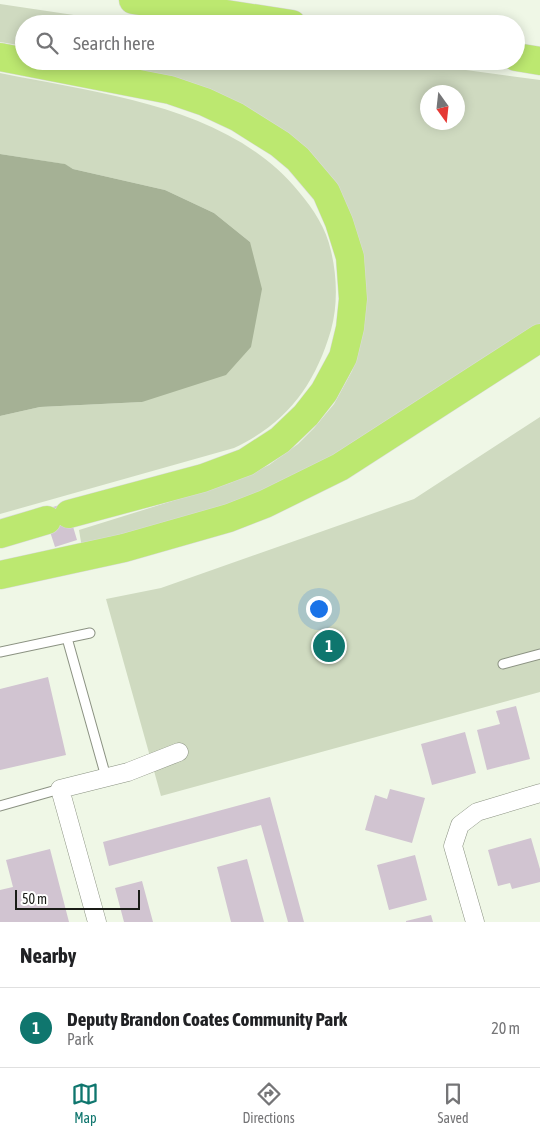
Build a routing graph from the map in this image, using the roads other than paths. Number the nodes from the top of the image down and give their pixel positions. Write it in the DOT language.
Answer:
graph roads {
  1 [pos="133,0"];
  2 [pos="232,15"];
  3 [pos="0,57"];
  4 [pos="525,58"];
  5 [pos="15,60"];
  6 [pos="540,61"];
  7 [pos="67,70"];
  8 [pos="540,338"];
  9 [pos="0,534"];
  10 [pos="0,575"];
  11 [pos="90,633"];
  12 [pos="67,638"];
  13 [pos="0,652"];
  14 [pos="540,654"];
  15 [pos="503,664"];
  16 [pos="180,752"];
  17 [pos="106,778"];
  18 [pos="60,790"];
  19 [pos="540,793"];
  20 [pos="0,806"];
  21 [pos="97,922"];
  22 [pos="475,922"];
  1 -- 2 [label="highway"];
  3 -- 5 [label="highway"];
  4 -- 6 [label="highway"];
  7 -- 9 [label="highway"];
  8 -- 10 [label="highway"];
  11 -- 12 [label="lane"];
  12 -- 13 [label="lane"];
  12 -- 17 [label="lane"];
  14 -- 15 [label="lane"];
  16 -- 17 [label="street"];
  17 -- 18 [label="street"];
  18 -- 20 [label="lane"];
  18 -- 21 [label="street"];
  19 -- 22 [label="street"];
}
